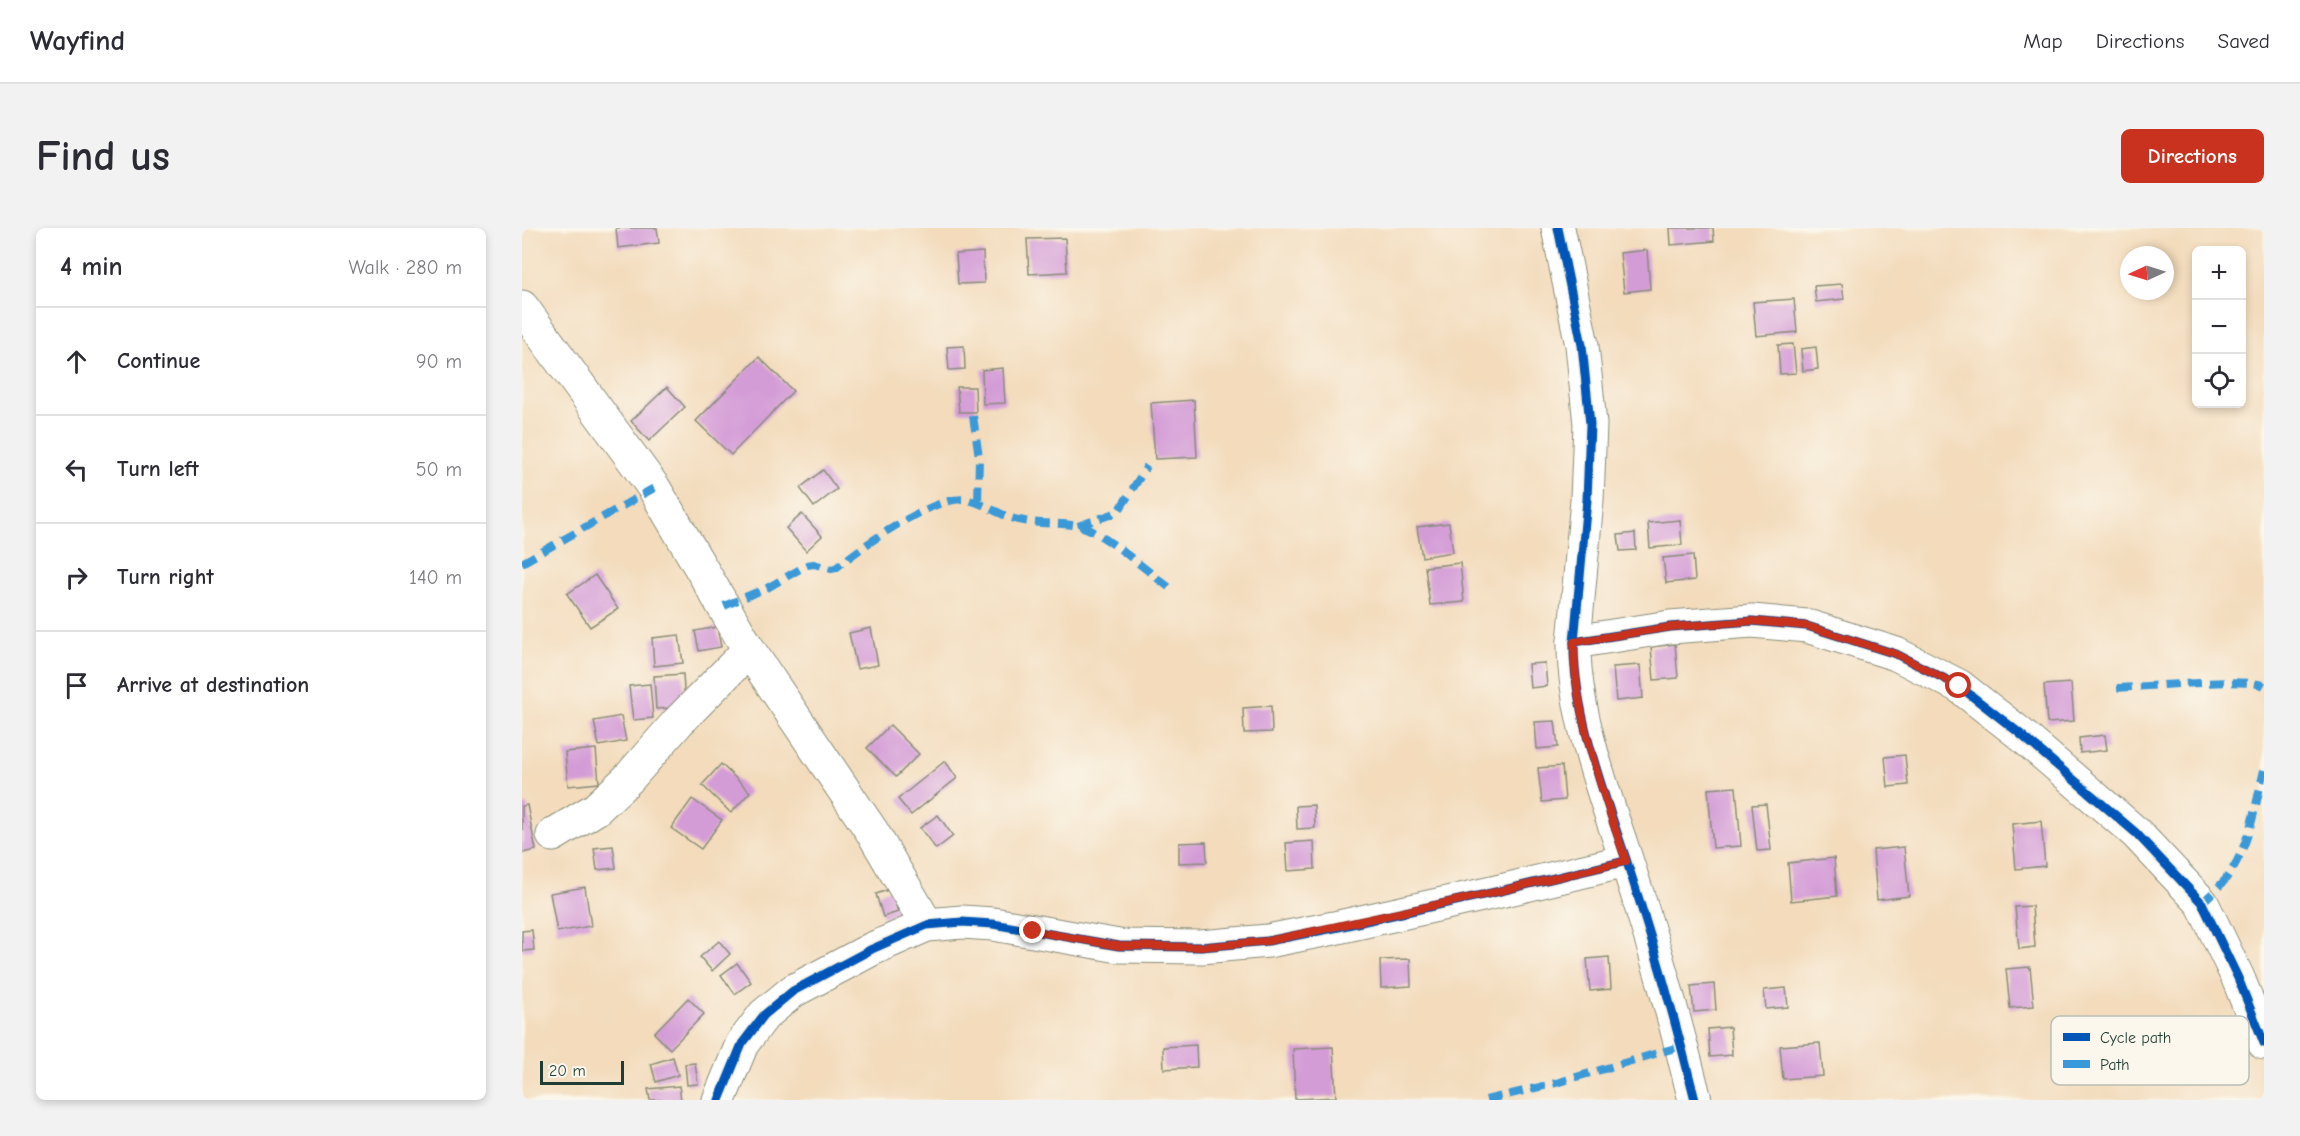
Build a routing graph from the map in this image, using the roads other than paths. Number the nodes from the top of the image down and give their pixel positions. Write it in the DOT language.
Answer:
graph roads {
  1 [pos="1558,228"];
  2 [pos="522,307"];
  3 [pos="1574,642"];
  4 [pos="749,650"];
  5 [pos="553,835"];
  6 [pos="1626,861"];
  7 [pos="927,925"];
  8 [pos="2264,1043"];
  9 [pos="718,1100"];
  10 [pos="1695,1100"];
  1 -- 3 [label="street"];
  2 -- 4 [label="street"];
  3 -- 6 [label="street"];
  3 -- 8 [label="street"];
  4 -- 5 [label="street"];
  4 -- 7 [label="street"];
  6 -- 7 [label="street"];
  6 -- 10 [label="street"];
  7 -- 9 [label="street"];
}
